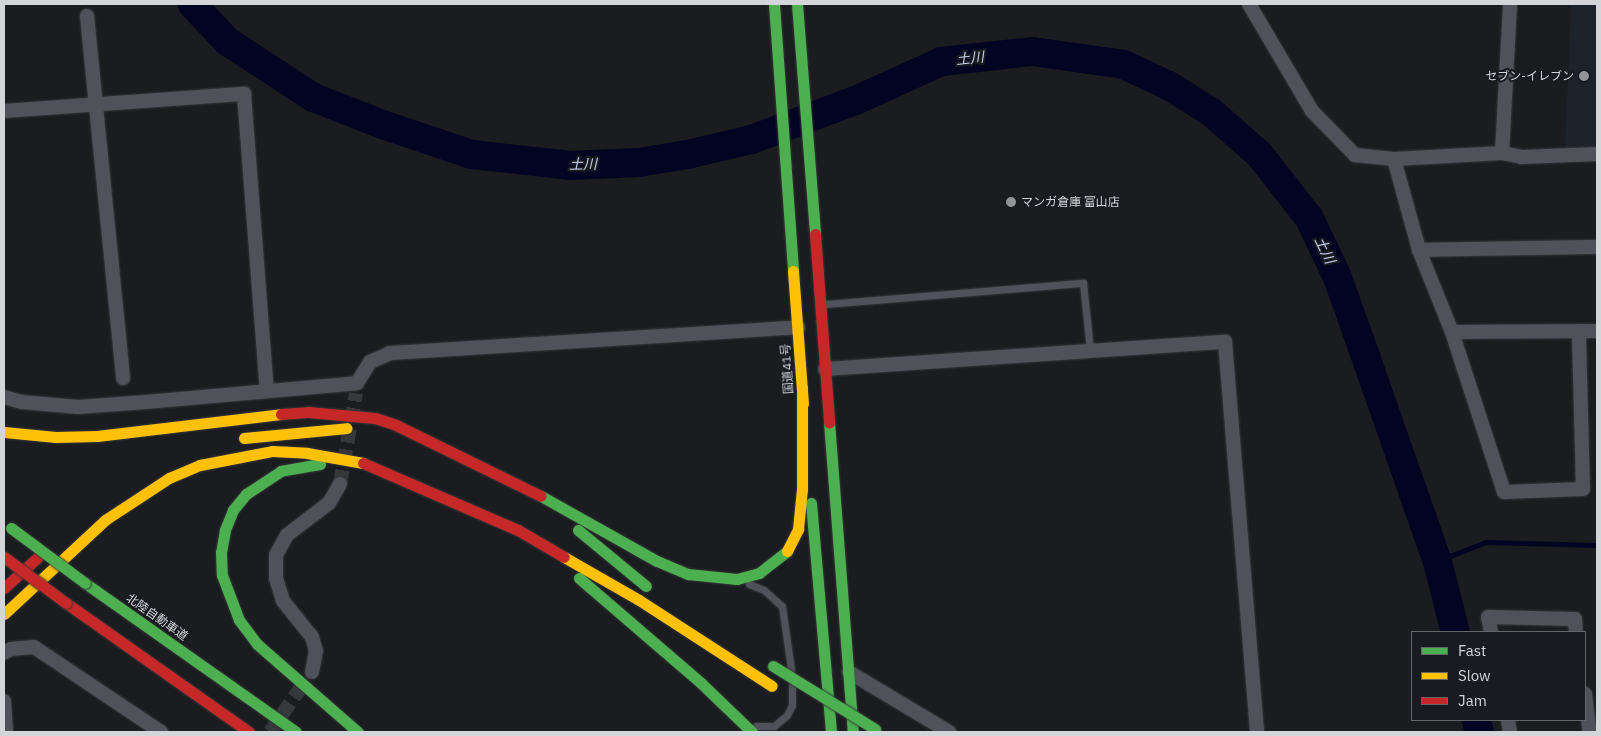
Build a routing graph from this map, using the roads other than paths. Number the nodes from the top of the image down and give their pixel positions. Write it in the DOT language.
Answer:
graph roads {
  1 [pos="774,4"];
  2 [pos="797,4"];
  3 [pos="1249,4"];
  4 [pos="1510,4"];
  5 [pos="87,16"];
  6 [pos="96,104"];
  7 [pos="4,110"];
  8 [pos="1502,153"];
  9 [pos="1597,154"];
  10 [pos="1394,159"];
  11 [pos="1597,247"];
  12 [pos="1420,250"];
  13 [pos="821,305"];
  14 [pos="798,327"];
  15 [pos="1579,331"];
  16 [pos="1597,331"];
  17 [pos="1452,332"];
  18 [pos="1090,350"];
  19 [pos="825,368"];
  20 [pos="123,378"];
  21 [pos="802,388"];
  22 [pos="267,391"];
  23 [pos="4,397"];
  24 [pos="4,432"];
  25 [pos="417,435"];
  26 [pos="234,440"];
  27 [pos="402,475"];
  28 [pos="340,484"];
  29 [pos="534,492"];
  30 [pos="7,526"];
  31 [pos="518,530"];
  32 [pos="51,545"];
  33 [pos="4,557"];
  34 [pos="4,577"];
  35 [pos="737,579"];
  36 [pos="4,588"];
  37 [pos="661,595"];
  38 [pos="41,602"];
  39 [pos="56,612"];
  40 [pos="4,614"];
  41 [pos="1491,631"];
  42 [pos="1576,631"];
  43 [pos="4,653"];
  44 [pos="769,664"];
  45 [pos="312,672"];
  46 [pos="849,672"];
  47 [pos="4,701"];
  48 [pos="1586,702"];
  49 [pos="738,718"];
  50 [pos="877,731"];
  51 [pos="6,732"];
  52 [pos="161,732"];
  53 [pos="243,732"];
  54 [pos="249,732"];
  55 [pos="296,732"];
  56 [pos="358,732"];
  57 [pos="752,732"];
  58 [pos="831,732"];
  59 [pos="847,732"];
  60 [pos="855,732"];
  61 [pos="949,732"];
  62 [pos="1257,732"];
  63 [pos="1590,732"];
  1 -- 14 [label="highway, 国道41号"];
  2 -- 13 [label="highway"];
  3 -- 10 [label="street"];
  4 -- 8 [label="street"];
  5 -- 6 [label="street"];
  6 -- 7 [label="street"];
  6 -- 20 [label="street"];
  6 -- 22 [label="street"];
  8 -- 9 [label="street"];
  8 -- 10 [label="street"];
  10 -- 12 [label="street"];
  11 -- 12 [label="street"];
  12 -- 17 [label="street"];
  13 -- 18 [label="lane"];
  13 -- 19 [label="highway"];
  14 -- 21 [label="highway, 国道41号"];
  14 -- 22 [label="street"];
  15 -- 16 [label="street"];
  15 -- 17 [label="street"];
  15 -- 17 [label="street"];
  18 -- 19 [label="street"];
  18 -- 62 [label="street"];
  19 -- 46 [label="highway"];
  21 -- 35 [label="highway"];
  21 -- 58 [label="highway, 国道41号"];
  22 -- 23 [label="street"];
  24 -- 25 [label="highway"];
  25 -- 26 [label="highway"];
  25 -- 29 [label="highway"];
  27 -- 31 [label="highway"];
  27 -- 40 [label="highway"];
  27 -- 56 [label="highway"];
  28 -- 45 [label="street"];
  29 -- 35 [label="highway"];
  29 -- 37 [label="highway"];
  30 -- 55 [label="highway, 北陸自動車道, bridge"];
  31 -- 49 [label="highway"];
  31 -- 59 [label="highway"];
  32 -- 36 [label="highway"];
  33 -- 54 [label="highway, bridge"];
  34 -- 38 [label="highway"];
  35 -- 49 [label="lane"];
  39 -- 53 [label="highway"];
  41 -- 42 [label="street"];
  43 -- 52 [label="street"];
  44 -- 50 [label="highway, bridge"];
  46 -- 60 [label="highway"];
  46 -- 61 [label="street"];
  47 -- 51 [label="street"];
  48 -- 63 [label="street"];
  49 -- 57 [label="highway"];
}
